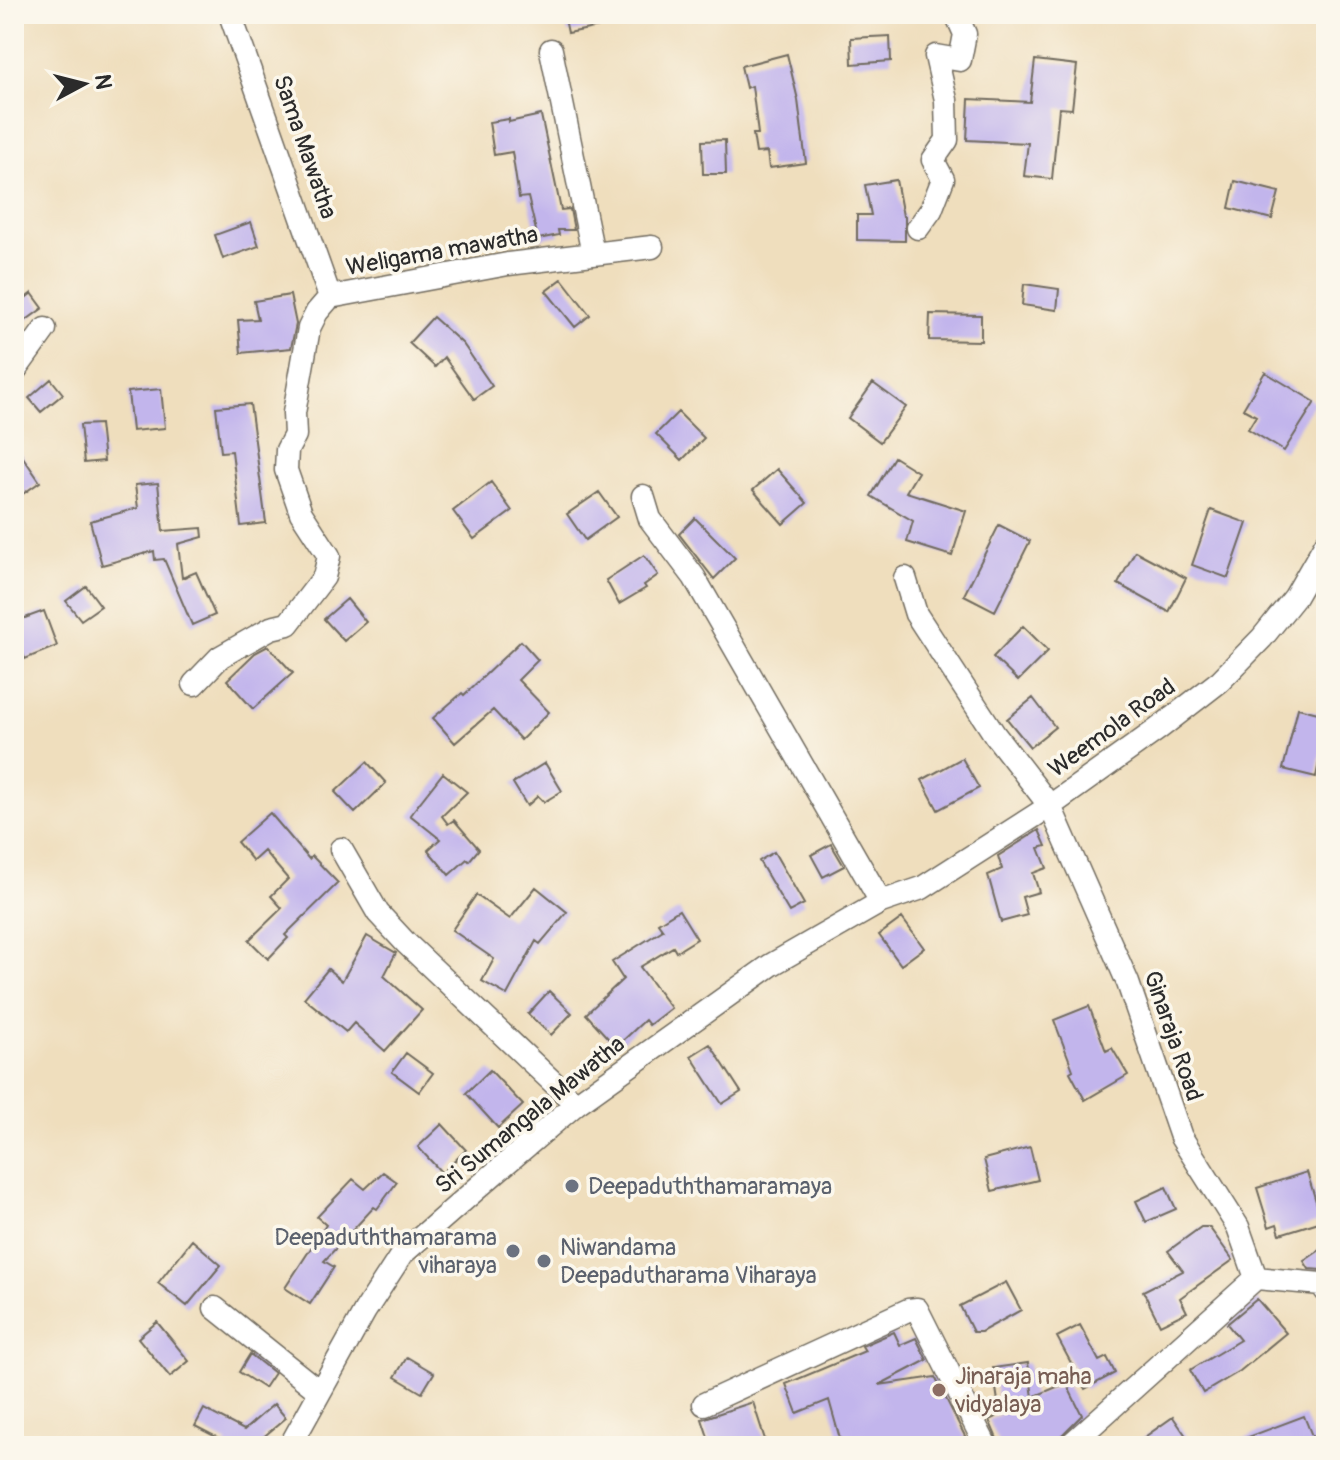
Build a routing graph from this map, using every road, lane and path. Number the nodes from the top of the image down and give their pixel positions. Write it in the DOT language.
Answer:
graph roads {
  1 [pos="230,14"];
  2 [pos="956,14"];
  3 [pos="551,50"];
  4 [pos="918,228"];
  5 [pos="652,247"];
  6 [pos="593,254"];
  7 [pos="330,297"];
  8 [pos="45,329"];
  9 [pos="14,372"];
  10 [pos="643,496"];
  11 [pos="1325,546"];
  12 [pos="905,578"];
  13 [pos="194,684"];
  14 [pos="1050,806"];
  15 [pos="341,849"];
  16 [pos="881,902"];
  17 [pos="576,1104"];
  18 [pos="1256,1278"];
  19 [pos="1326,1291"];
  20 [pos="215,1308"];
  21 [pos="320,1392"];
  22 [pos="704,1404"];
  23 [pos="291,1445"];
  24 [pos="986,1446"];
  25 [pos="1069,1446"];
  1 -- 7 [label="street, Sama Mawatha"];
  2 -- 4 [label="street"];
  3 -- 6 [label="street"];
  5 -- 6 [label="street, Weligama mawatha"];
  6 -- 7 [label="street, Weligama mawatha"];
  7 -- 13 [label="street, Weligama mawatha"];
  8 -- 9 [label="street"];
  10 -- 16 [label="street"];
  11 -- 14 [label="street, Weemola Road"];
  12 -- 14 [label="street, Ginaraja Road"];
  14 -- 16 [label="street, Weemola Road"];
  14 -- 18 [label="street, Ginaraja Road"];
  15 -- 17 [label="street"];
  16 -- 17 [label="street, Sri Sumangala Mawatha"];
  17 -- 21 [label="street, Sri Sumangala Mawatha"];
  18 -- 19 [label="street"];
  18 -- 25 [label="street"];
  20 -- 21 [label="street"];
  21 -- 23 [label="street, Sri Sumangala Mawatha"];
  22 -- 24 [label="street"];
}
